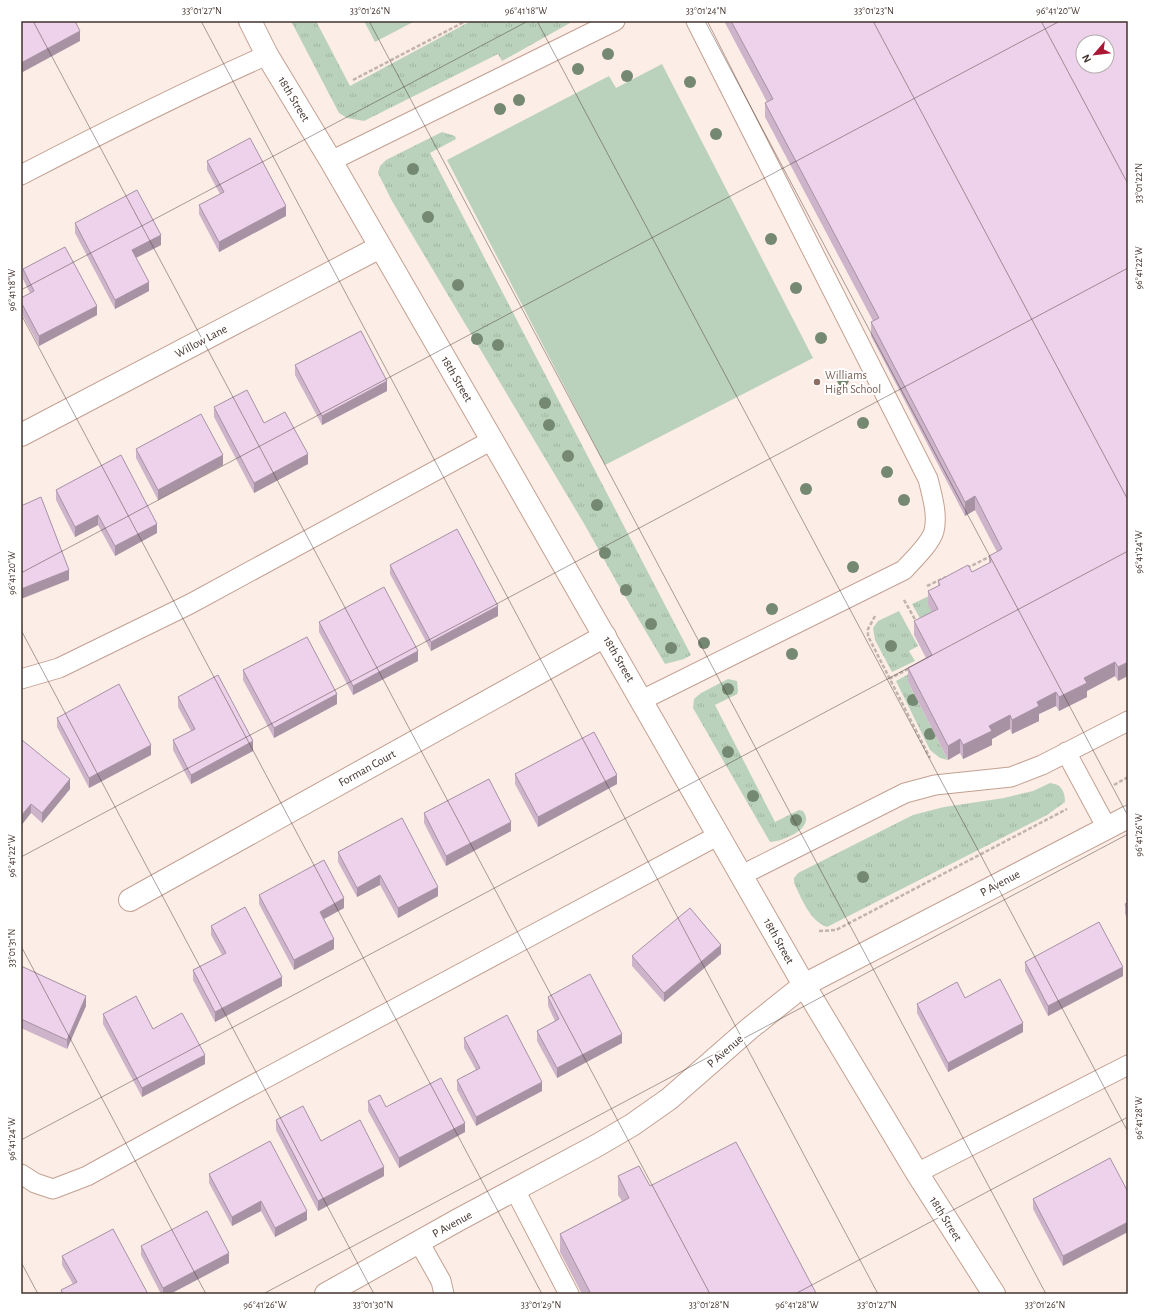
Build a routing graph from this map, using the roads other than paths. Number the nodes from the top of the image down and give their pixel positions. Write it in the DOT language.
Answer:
graph roads {
  1 [pos="250,21"];
  2 [pos="615,21"];
  3 [pos="696,21"];
  4 [pos="268,55"];
  5 [pos="331,161"];
  6 [pos="21,175"];
  7 [pos="380,247"];
  8 [pos="21,436"];
  9 [pos="492,440"];
  10 [pos="605,636"];
  11 [pos="21,679"];
  12 [pos="642,700"];
  13 [pos="1128,721"];
  14 [pos="1066,752"];
  15 [pos="1128,817"];
  16 [pos="1107,828"];
  17 [pos="719,835"];
  18 [pos="742,875"];
  19 [pos="130,900"];
  20 [pos="804,985"];
  21 [pos="1128,1064"];
  22 [pos="917,1173"];
  23 [pos="21,1174"];
  24 [pos="515,1190"];
  25 [pos="419,1242"];
  26 [pos="326,1294"];
  27 [pos="444,1294"];
  28 [pos="569,1294"];
  29 [pos="994,1294"];
  1 -- 4 [label="street, 18th Street"];
  2 -- 5 [label="lane"];
  3 -- 12 [label="lane"];
  4 -- 5 [label="street, 18th Street"];
  4 -- 6 [label="lane"];
  5 -- 7 [label="street, 18th Street"];
  7 -- 8 [label="street, Willow Lane"];
  7 -- 9 [label="street, 18th Street"];
  9 -- 10 [label="street, 18th Street"];
  9 -- 11 [label="lane"];
  10 -- 12 [label="street, 18th Street"];
  10 -- 19 [label="street, Forman Court"];
  12 -- 17 [label="street, 18th Street"];
  13 -- 14 [label="lane"];
  14 -- 16 [label="lane"];
  14 -- 18 [label="lane"];
  15 -- 16 [label="street, P Avenue"];
  16 -- 20 [label="street, P Avenue"];
  17 -- 18 [label="street, 18th Street"];
  17 -- 23 [label="lane"];
  18 -- 20 [label="street, 18th Street"];
  20 -- 22 [label="street, 18th Street"];
  20 -- 24 [label="street, P Avenue"];
  21 -- 22 [label="lane"];
  22 -- 29 [label="street, 18th Street"];
  24 -- 25 [label="street, P Avenue"];
  24 -- 28 [label="lane"];
  25 -- 26 [label="street, P Avenue"];
  25 -- 27 [label="lane"];
}
